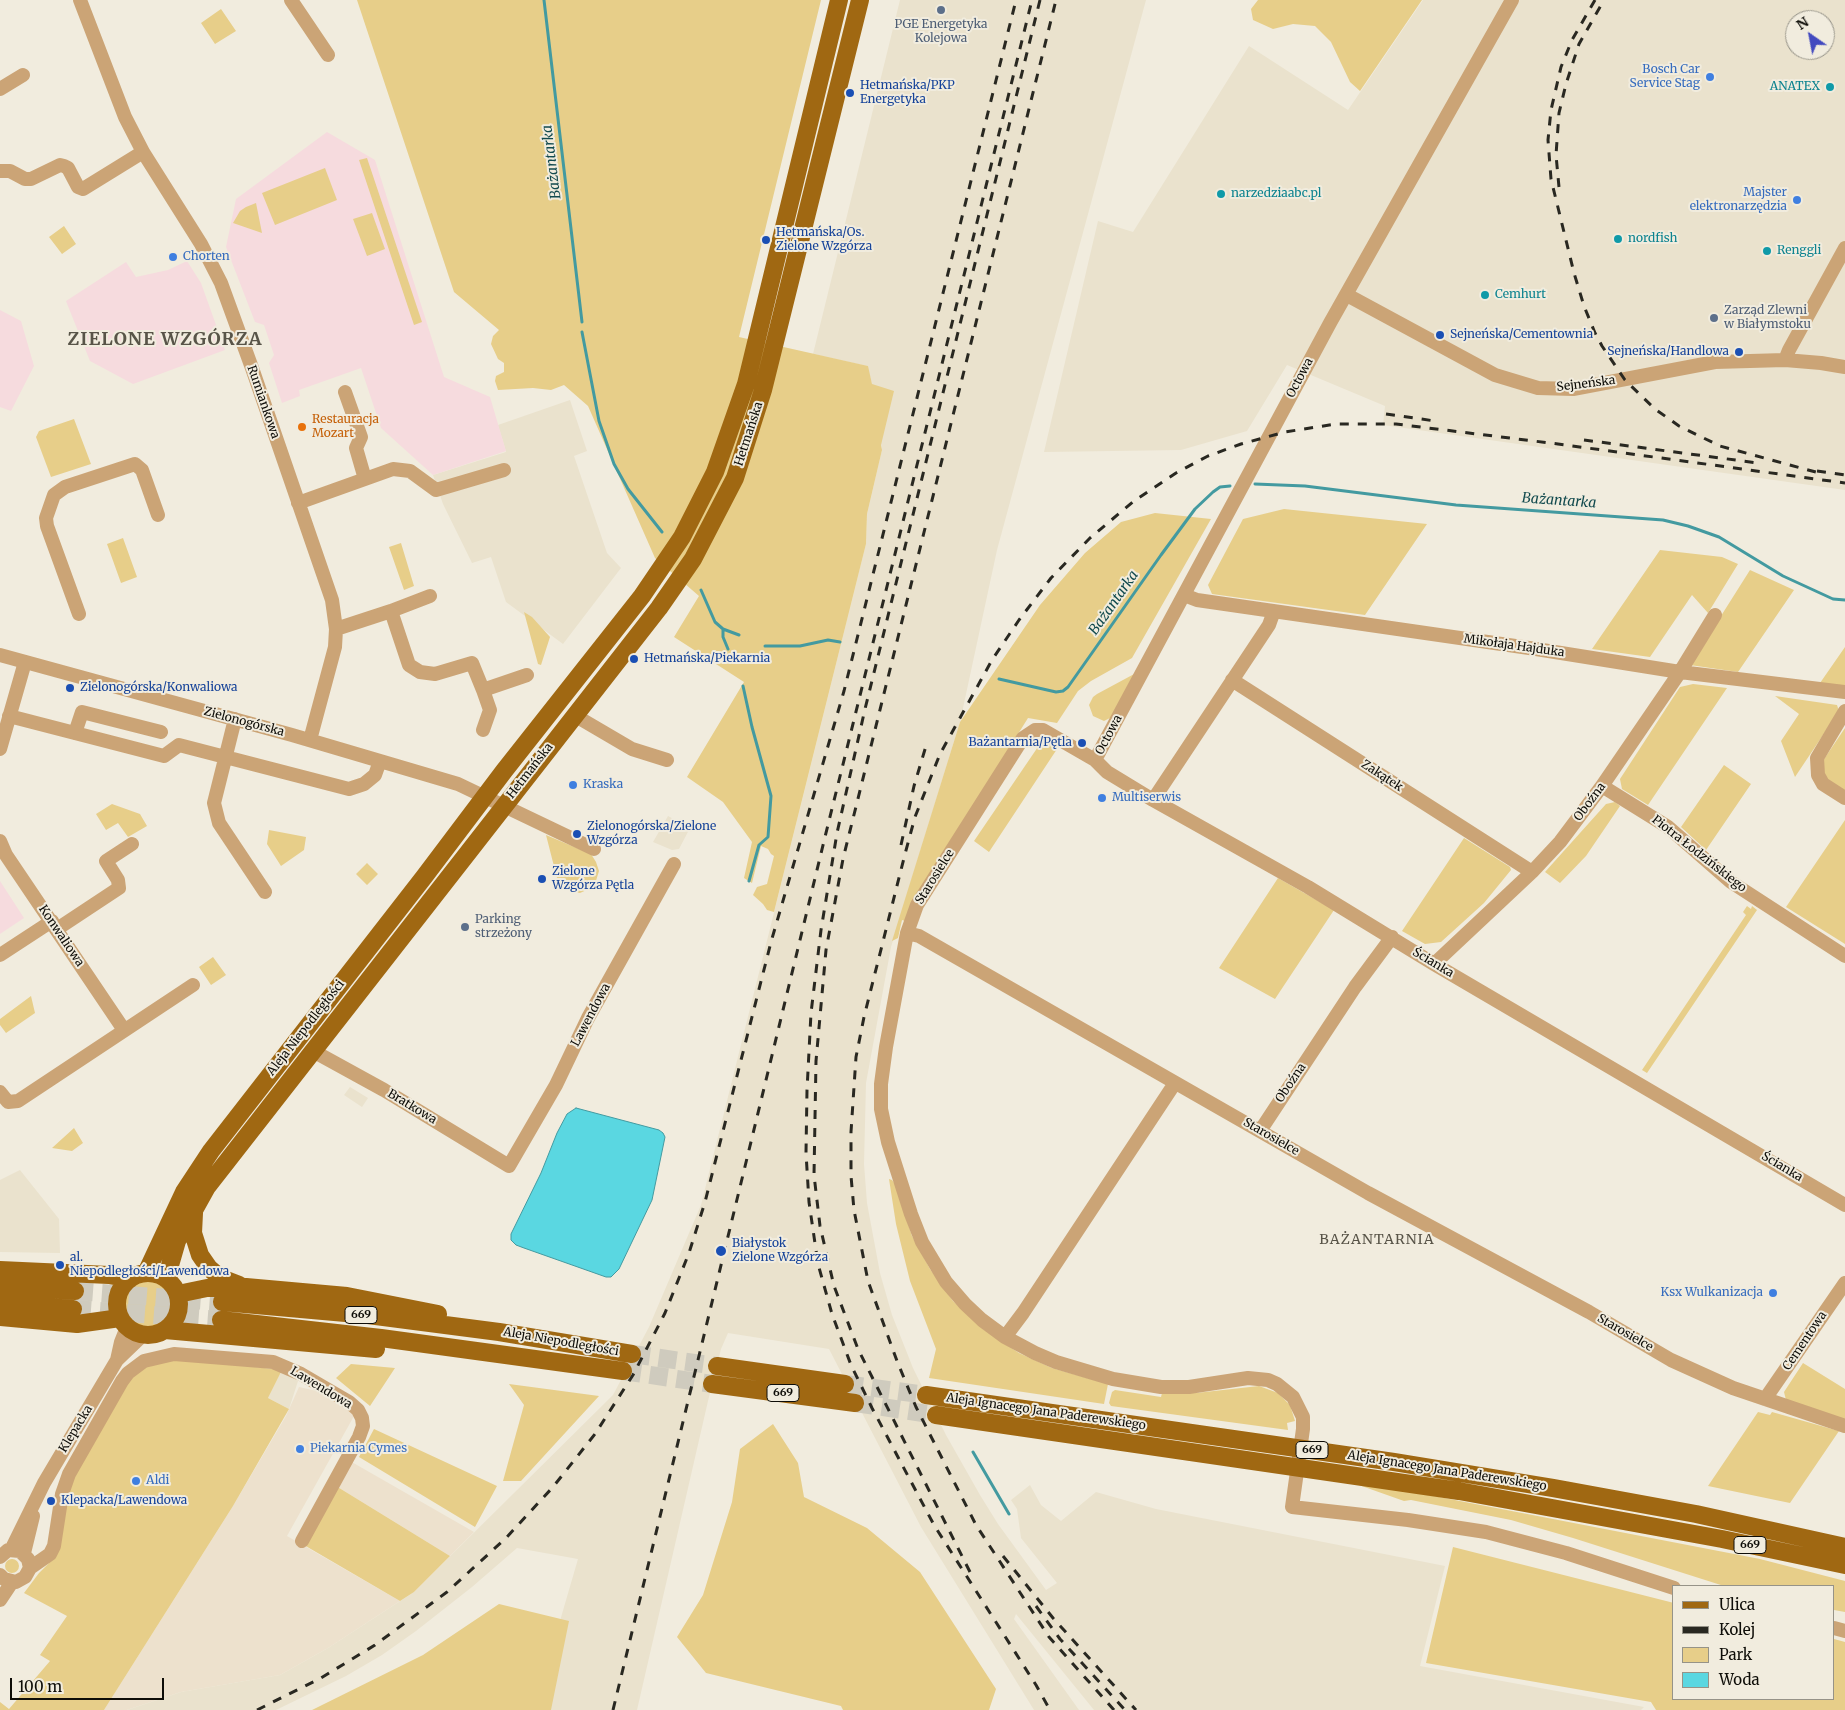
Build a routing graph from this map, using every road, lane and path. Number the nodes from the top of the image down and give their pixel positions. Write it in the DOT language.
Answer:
graph roads {
  1 [pos="80,0"];
  2 [pos="291,0"];
  3 [pos="839,0"];
  4 [pos="860,0"];
  5 [pos="1512,0"];
  6 [pos="328,55"];
  7 [pos="23,74"];
  8 [pos="0,89"];
  9 [pos="143,152"];
  10 [pos="0,171"];
  11 [pos="1845,248"];
  12 [pos="1347,295"];
  13 [pos="1786,360"];
  14 [pos="1845,367"];
  15 [pos="345,392"];
  16 [pos="504,470"];
  17 [pos="365,479"];
  18 [pos="298,503"];
  19 [pos="158,515"];
  20 [pos="1184,595"];
  21 [pos="430,596"];
  22 [pos="642,596"];
  23 [pos="659,608"];
  24 [pos="391,611"];
  25 [pos="1274,612"];
  26 [pos="79,614"];
  27 [pos="1715,615"];
  28 [pos="336,629"];
  29 [pos="0,655"];
  30 [pos="25,662"];
  31 [pos="1680,672"];
  32 [pos="527,675"];
  33 [pos="1232,680"];
  34 [pos="482,690"];
  35 [pos="1845,692"];
  36 [pos="1845,711"];
  37 [pos="574,715"];
  38 [pos="9,716"];
  39 [pos="235,719"];
  40 [pos="483,730"];
  41 [pos="161,732"];
  42 [pos="75,733"];
  43 [pos="1023,738"];
  44 [pos="310,740"];
  45 [pos="0,749"];
  46 [pos="226,758"];
  47 [pos="667,760"];
  48 [pos="1095,760"];
  49 [pos="380,761"];
  50 [pos="1602,786"];
  51 [pos="486,796"];
  52 [pos="1845,798"];
  53 [pos="1153,800"];
  54 [pos="504,805"];
  55 [pos="0,841"];
  56 [pos="132,844"];
  57 [pos="594,849"];
  58 [pos="674,864"];
  59 [pos="1532,872"];
  60 [pos="265,892"];
  61 [pos="54,925"];
  62 [pos="907,933"];
  63 [pos="1392,937"];
  64 [pos="0,955"];
  65 [pos="1845,956"];
  66 [pos="1434,964"];
  67 [pos="193,985"];
  68 [pos="124,1030"];
  69 [pos="313,1051"];
  70 [pos="1175,1083"];
  71 [pos="0,1092"];
  72 [pos="1260,1131"];
  73 [pos="509,1166"];
  74 [pos="1845,1204"];
  75 [pos="195,1206"];
  76 [pos="0,1270"];
  77 [pos="138,1276"];
  78 [pos="166,1279"];
  79 [pos="1845,1283"];
  80 [pos="0,1286"];
  81 [pos="246,1287"];
  82 [pos="75,1291"];
  83 [pos="178,1294"];
  84 [pos="0,1304"];
  85 [pos="73,1309"];
  86 [pos="0,1317"];
  87 [pos="124,1322"];
  88 [pos="165,1330"];
  89 [pos="499,1332"];
  90 [pos="143,1334"];
  91 [pos="1005,1337"];
  92 [pos="477,1352"];
  93 [pos="632,1354"];
  94 [pos="117,1360"];
  95 [pos="717,1366"];
  96 [pos="623,1371"];
  97 [pos="712,1384"];
  98 [pos="845,1384"];
  99 [pos="926,1395"];
  100 [pos="1765,1399"];
  101 [pos="855,1403"];
  102 [pos="936,1415"];
  103 [pos="1845,1426"];
  104 [pos="1696,1514"];
  105 [pos="1655,1526"];
  106 [pos="1845,1538"];
  107 [pos="302,1541"];
  108 [pos="1845,1547"];
  109 [pos="14,1555"];
  110 [pos="1845,1565"];
  111 [pos="1845,1576"];
  112 [pos="6,1578"];
  113 [pos="1672,1587"];
  114 [pos="0,1600"];
  1 -- 9 [label="street, Rumiankowa"];
  2 -- 6 [label="street"];
  3 -- 22 [label="main road, Hetmańska"];
  4 -- 23 [label="main road, Hetmańska"];
  5 -- 12 [label="street, Octowa"];
  7 -- 8 [label="street"];
  9 -- 10 [label="street"];
  9 -- 18 [label="street, Rumiankowa"];
  11 -- 13 [label="street"];
  12 -- 13 [label="street, Sejneńska"];
  12 -- 20 [label="street, Octowa"];
  13 -- 14 [label="street, Sejneńska"];
  15 -- 17 [label="street"];
  16 -- 17 [label="street"];
  17 -- 18 [label="street"];
  18 -- 28 [label="street, Rumiankowa"];
  19 -- 26 [label="street"];
  20 -- 25 [label="street, Mikołaja Hajduka"];
  20 -- 48 [label="street, Octowa"];
  21 -- 24 [label="street"];
  22 -- 23 [label="main road"];
  22 -- 51 [label="main road, Hetmańska"];
  23 -- 37 [label="main road, Hetmańska"];
  24 -- 28 [label="street"];
  24 -- 34 [label="street"];
  25 -- 31 [label="street, Mikołaja Hajduka"];
  25 -- 33 [label="street"];
  27 -- 31 [label="street, Oboźna"];
  28 -- 44 [label="street, Rumiankowa"];
  29 -- 30 [label="street, Zielonogórska"];
  30 -- 38 [label="street"];
  30 -- 39 [label="street, Zielonogórska"];
  31 -- 35 [label="street, Mikołaja Hajduka"];
  31 -- 50 [label="street, Oboźna"];
  32 -- 34 [label="street"];
  33 -- 53 [label="street"];
  33 -- 59 [label="street, Zakątek"];
  34 -- 40 [label="street"];
  36 -- 52 [label="street"];
  37 -- 47 [label="street"];
  37 -- 54 [label="main road, Hetmańska"];
  38 -- 42 [label="street"];
  38 -- 45 [label="street"];
  39 -- 44 [label="street, Zielonogórska"];
  39 -- 46 [label="street"];
  41 -- 42 [label="street"];
  42 -- 46 [label="street"];
  43 -- 48 [label="street, Ścianka"];
  43 -- 62 [label="street, Starosielce"];
  44 -- 49 [label="street, Zielonogórska"];
  46 -- 49 [label="street"];
  46 -- 60 [label="street"];
  48 -- 53 [label="street, Ścianka"];
  49 -- 51 [label="street, Zielonogórska"];
  50 -- 59 [label="street, Oboźna"];
  50 -- 65 [label="street, Piotra Łodzińskiego"];
  51 -- 54 [label="street, Zielonogórska"];
  51 -- 77 [label="main road, Aleja Niepodległości"];
  53 -- 63 [label="street, Ścianka"];
  54 -- 57 [label="street"];
  54 -- 69 [label="main road, Aleja Niepodległości"];
  55 -- 61 [label="street, Konwaliowa"];
  56 -- 61 [label="street"];
  58 -- 73 [label="street, Lawendowa"];
  59 -- 66 [label="street, Oboźna"];
  61 -- 64 [label="street"];
  61 -- 68 [label="street, Konwaliowa"];
  62 -- 70 [label="street, Starosielce"];
  62 -- 91 [label="street"];
  63 -- 66 [label="street, Ścianka"];
  63 -- 72 [label="street, Oboźna"];
  66 -- 74 [label="street, Ścianka"];
  67 -- 68 [label="street"];
  68 -- 71 [label="street"];
  69 -- 73 [label="street, Bratkowa"];
  69 -- 75 [label="main road, Aleja Niepodległości"];
  70 -- 72 [label="street, Starosielce"];
  70 -- 91 [label="street"];
  72 -- 100 [label="street, Starosielce"];
  75 -- 78 [label="main road, Aleja Niepodległości"];
  75 -- 81 [label="main road"];
  76 -- 77 [label="main road"];
  77 -- 78 [label="main road"];
  77 -- 87 [label="main road"];
  78 -- 83 [label="main road"];
  79 -- 100 [label="street, Cementowa"];
  80 -- 82 [label="main road"];
  81 -- 83 [label="main road"];
  81 -- 89 [label="main road"];
  83 -- 88 [label="main road"];
  84 -- 85 [label="main road"];
  86 -- 87 [label="main road"];
  87 -- 90 [label="main road"];
  87 -- 94 [label="street, Klepacka"];
  88 -- 90 [label="main road"];
  88 -- 92 [label="main road"];
  89 -- 92 [label="main road, Aleja Niepodległości / 669"];
  89 -- 93 [label="main road, Aleja Niepodległości / 669"];
  90 -- 94 [label="street, Klepacka"];
  91 -- 113 [label="street"];
  92 -- 96 [label="main road, Aleja Niepodległości / 669"];
  94 -- 109 [label="street, Klepacka"];
  95 -- 98 [label="main road, 669"];
  97 -- 101 [label="main road, 669"];
  99 -- 104 [label="main road, Aleja Ignacego Jana Paderewskiego / 669"];
  100 -- 103 [label="street, Starosielce"];
  102 -- 105 [label="main road, Aleja Ignacego Jana Paderewskiego / 669"];
  104 -- 106 [label="main road"];
  104 -- 108 [label="main road, Aleja Ignacego Jana Paderewskiego / 669"];
  105 -- 110 [label="main road, Aleja Ignacego Jana Paderewskiego / 669"];
  105 -- 111 [label="main road"];
  107 -- 109 [label="street, Lawendowa"];
  109 -- 112 [label="street, Lawendowa"];
  112 -- 114 [label="street"];
}
